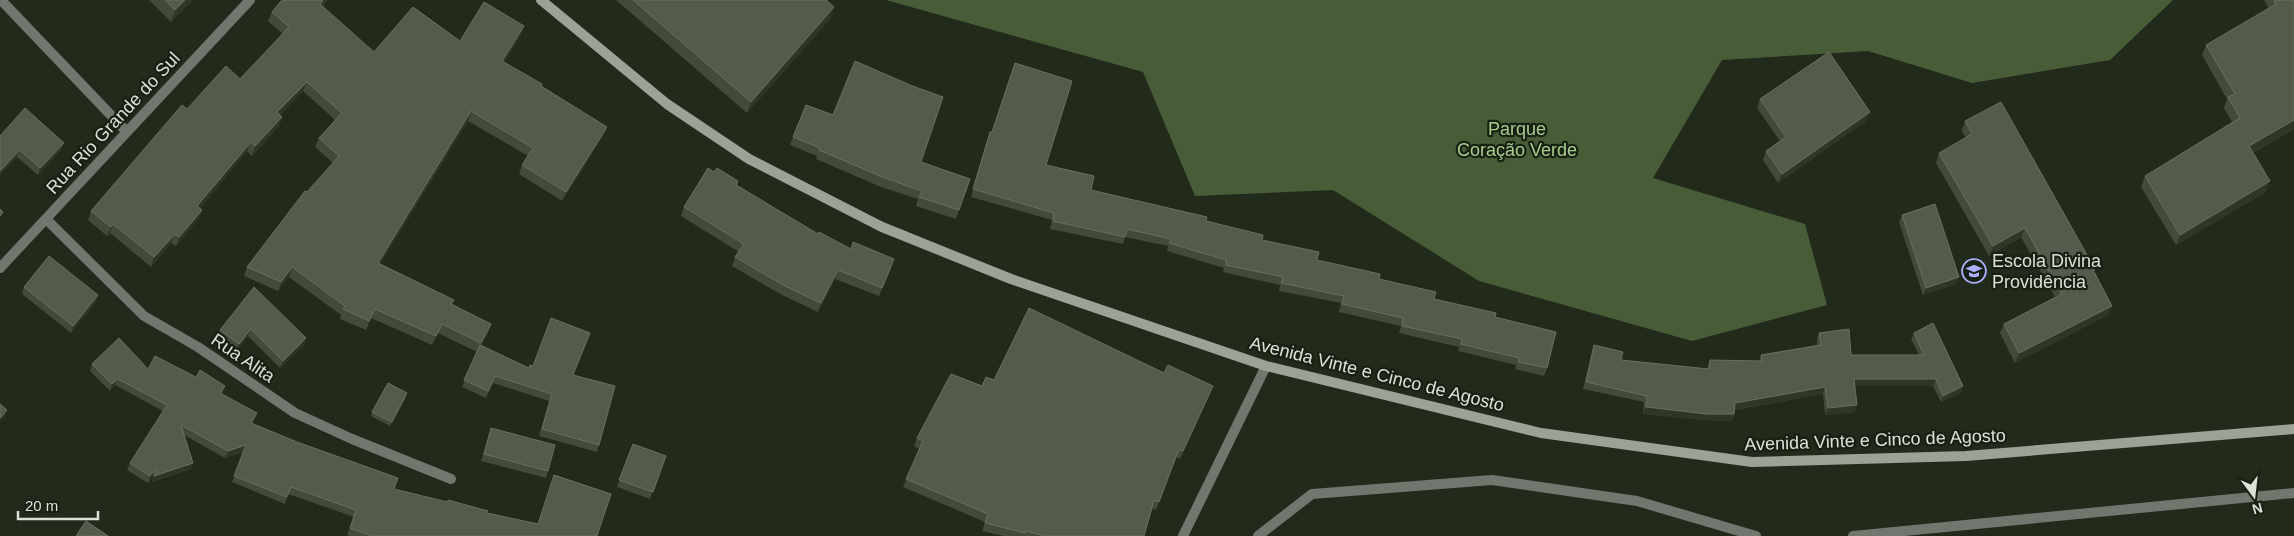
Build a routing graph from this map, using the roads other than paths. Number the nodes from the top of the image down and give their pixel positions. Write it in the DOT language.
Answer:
graph roads {
  1 [pos="0,0"];
  2 [pos="250,0"];
  3 [pos="541,0"];
  4 [pos="127,132"];
  5 [pos="46,219"];
  6 [pos="0,268"];
  7 [pos="1266,366"];
  8 [pos="2294,429"];
  9 [pos="451,479"];
  10 [pos="2294,493"];
  11 [pos="1182,536"];
  12 [pos="1258,536"];
  13 [pos="1756,536"];
  14 [pos="1852,536"];
  1 -- 4 [label="street"];
  2 -- 4 [label="street, Rua Rio Grande do Sul"];
  3 -- 7 [label="main road, Avenida Vinte e Cinco de Agosto"];
  4 -- 5 [label="street, Rua Rio Grande do Sul"];
  5 -- 6 [label="street, Rua Rio Grande do Sul"];
  5 -- 9 [label="street, Rua Alita"];
  7 -- 8 [label="main road, Avenida Vinte e Cinco de Agosto"];
  7 -- 11 [label="street"];
  10 -- 14 [label="street"];
  12 -- 13 [label="street"];
}
